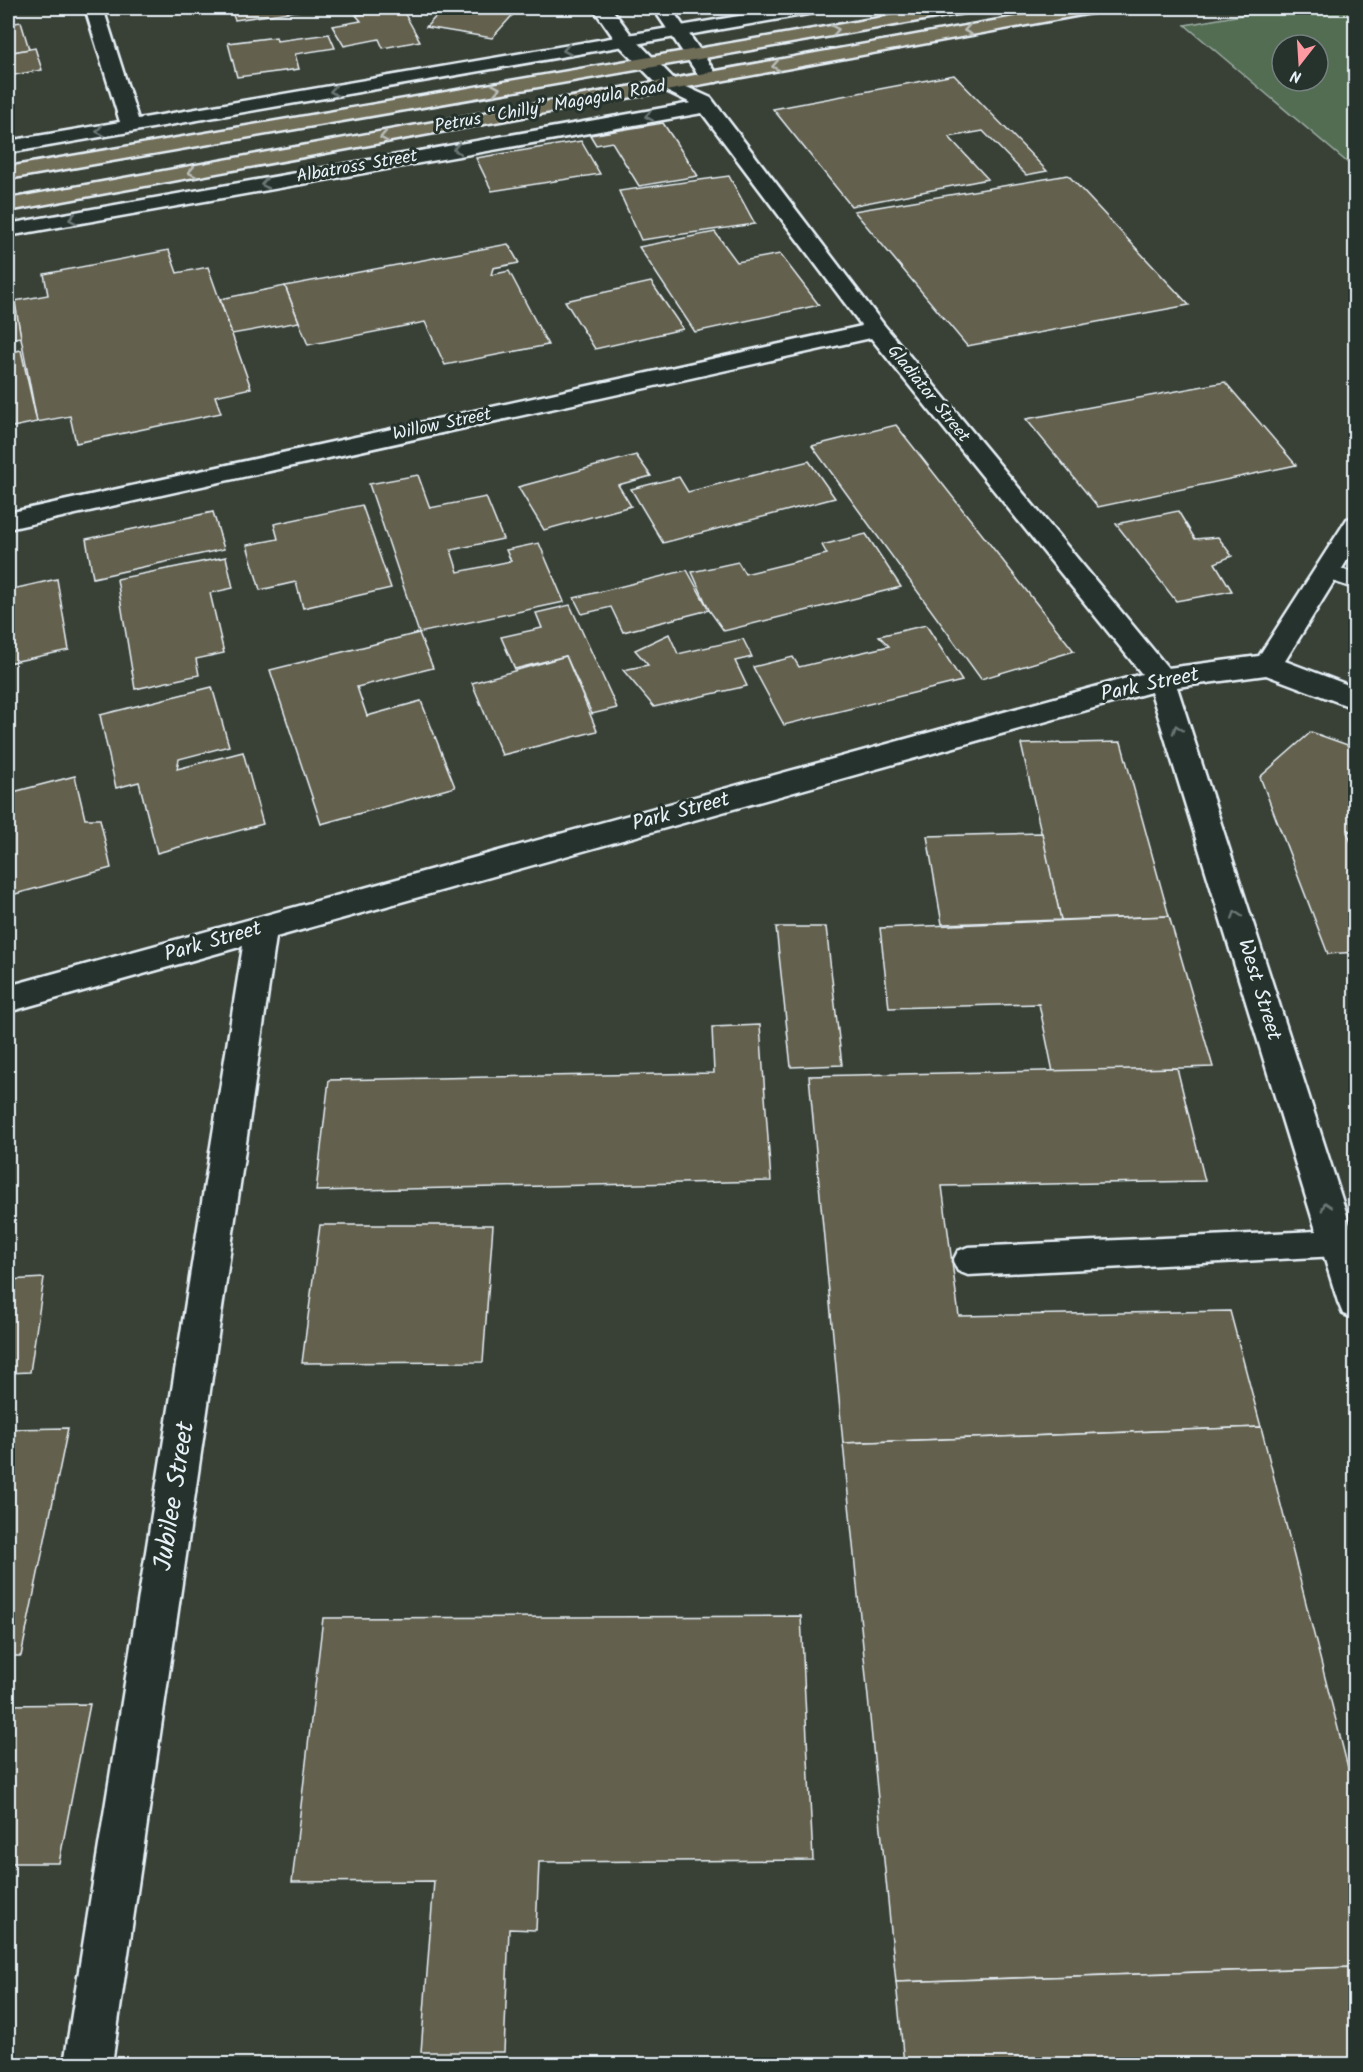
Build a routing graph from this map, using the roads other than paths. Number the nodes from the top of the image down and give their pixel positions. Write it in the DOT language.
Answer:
graph roads {
  1 [pos="94,8"];
  2 [pos="602,8"];
  3 [pos="662,8"];
  4 [pos="814,8"];
  5 [pos="964,8"];
  6 [pos="1092,8"];
  7 [pos="680,31"];
  8 [pos="625,40"];
  9 [pos="694,55"];
  10 [pos="646,63"];
  11 [pos="710,78"];
  12 [pos="669,85"];
  13 [pos="705,104"];
  14 [pos="131,126"];
  15 [pos="8,147"];
  16 [pos="8,173"];
  17 [pos="8,205"];
  18 [pos="8,230"];
  19 [pos="876,330"];
  20 [pos="8,521"];
  21 [pos="1356,525"];
  22 [pos="1326,571"];
  23 [pos="1356,582"];
  24 [pos="1268,665"];
  25 [pos="1161,679"];
  26 [pos="1356,699"];
  27 [pos="262,928"];
  28 [pos="8,999"];
  29 [pos="1338,1243"];
  30 [pos="968,1261"];
  31 [pos="1356,1302"];
  32 [pos="88,2064"];
  1 -- 14 [label="street"];
  2 -- 8 [label="street, Gladiator Street"];
  3 -- 7 [label="street"];
  4 -- 7 [label="street"];
  9 -- 5 [label="main road, Petrus “Chilly” Magagula Road, one-way"];
  6 -- 11 [label="main road, Petrus “Chilly” Magagula Road, one-way"];
  7 -- 8 [label="street"];
  7 -- 9 [label="street"];
  8 -- 10 [label="street, Gladiator Street"];
  8 -- 14 [label="street, one-way"];
  9 -- 10 [label="main road, Petrus “Chilly” Magagula Road"];
  9 -- 11 [label="street"];
  10 -- 12 [label="street, Gladiator Street"];
  16 -- 10 [label="main road, Petrus “Chilly” Magagula Road, one-way"];
  11 -- 12 [label="main road, Petrus “Chilly” Magagula Road"];
  11 -- 13 [label="street"];
  12 -- 13 [label="street, Gladiator Street"];
  12 -- 17 [label="main road, Petrus “Chilly” Magagula Road, one-way"];
  13 -- 18 [label="street, Albatross Street, one-way"];
  13 -- 19 [label="street, Gladiator Street"];
  14 -- 15 [label="street, one-way"];
  19 -- 20 [label="street, Willow Street"];
  19 -- 25 [label="street, Gladiator Street"];
  21 -- 22 [label="street"];
  22 -- 23 [label="lane"];
  22 -- 24 [label="street"];
  24 -- 25 [label="street, Park Street"];
  24 -- 26 [label="street, Park Street"];
  25 -- 27 [label="street, Park Street"];
  29 -- 25 [label="street, West Street, one-way"];
  27 -- 28 [label="street, Park Street"];
  27 -- 32 [label="street, Jubilee Street"];
  29 -- 30 [label="lane"];
  29 -- 31 [label="street, West Street"];
}
